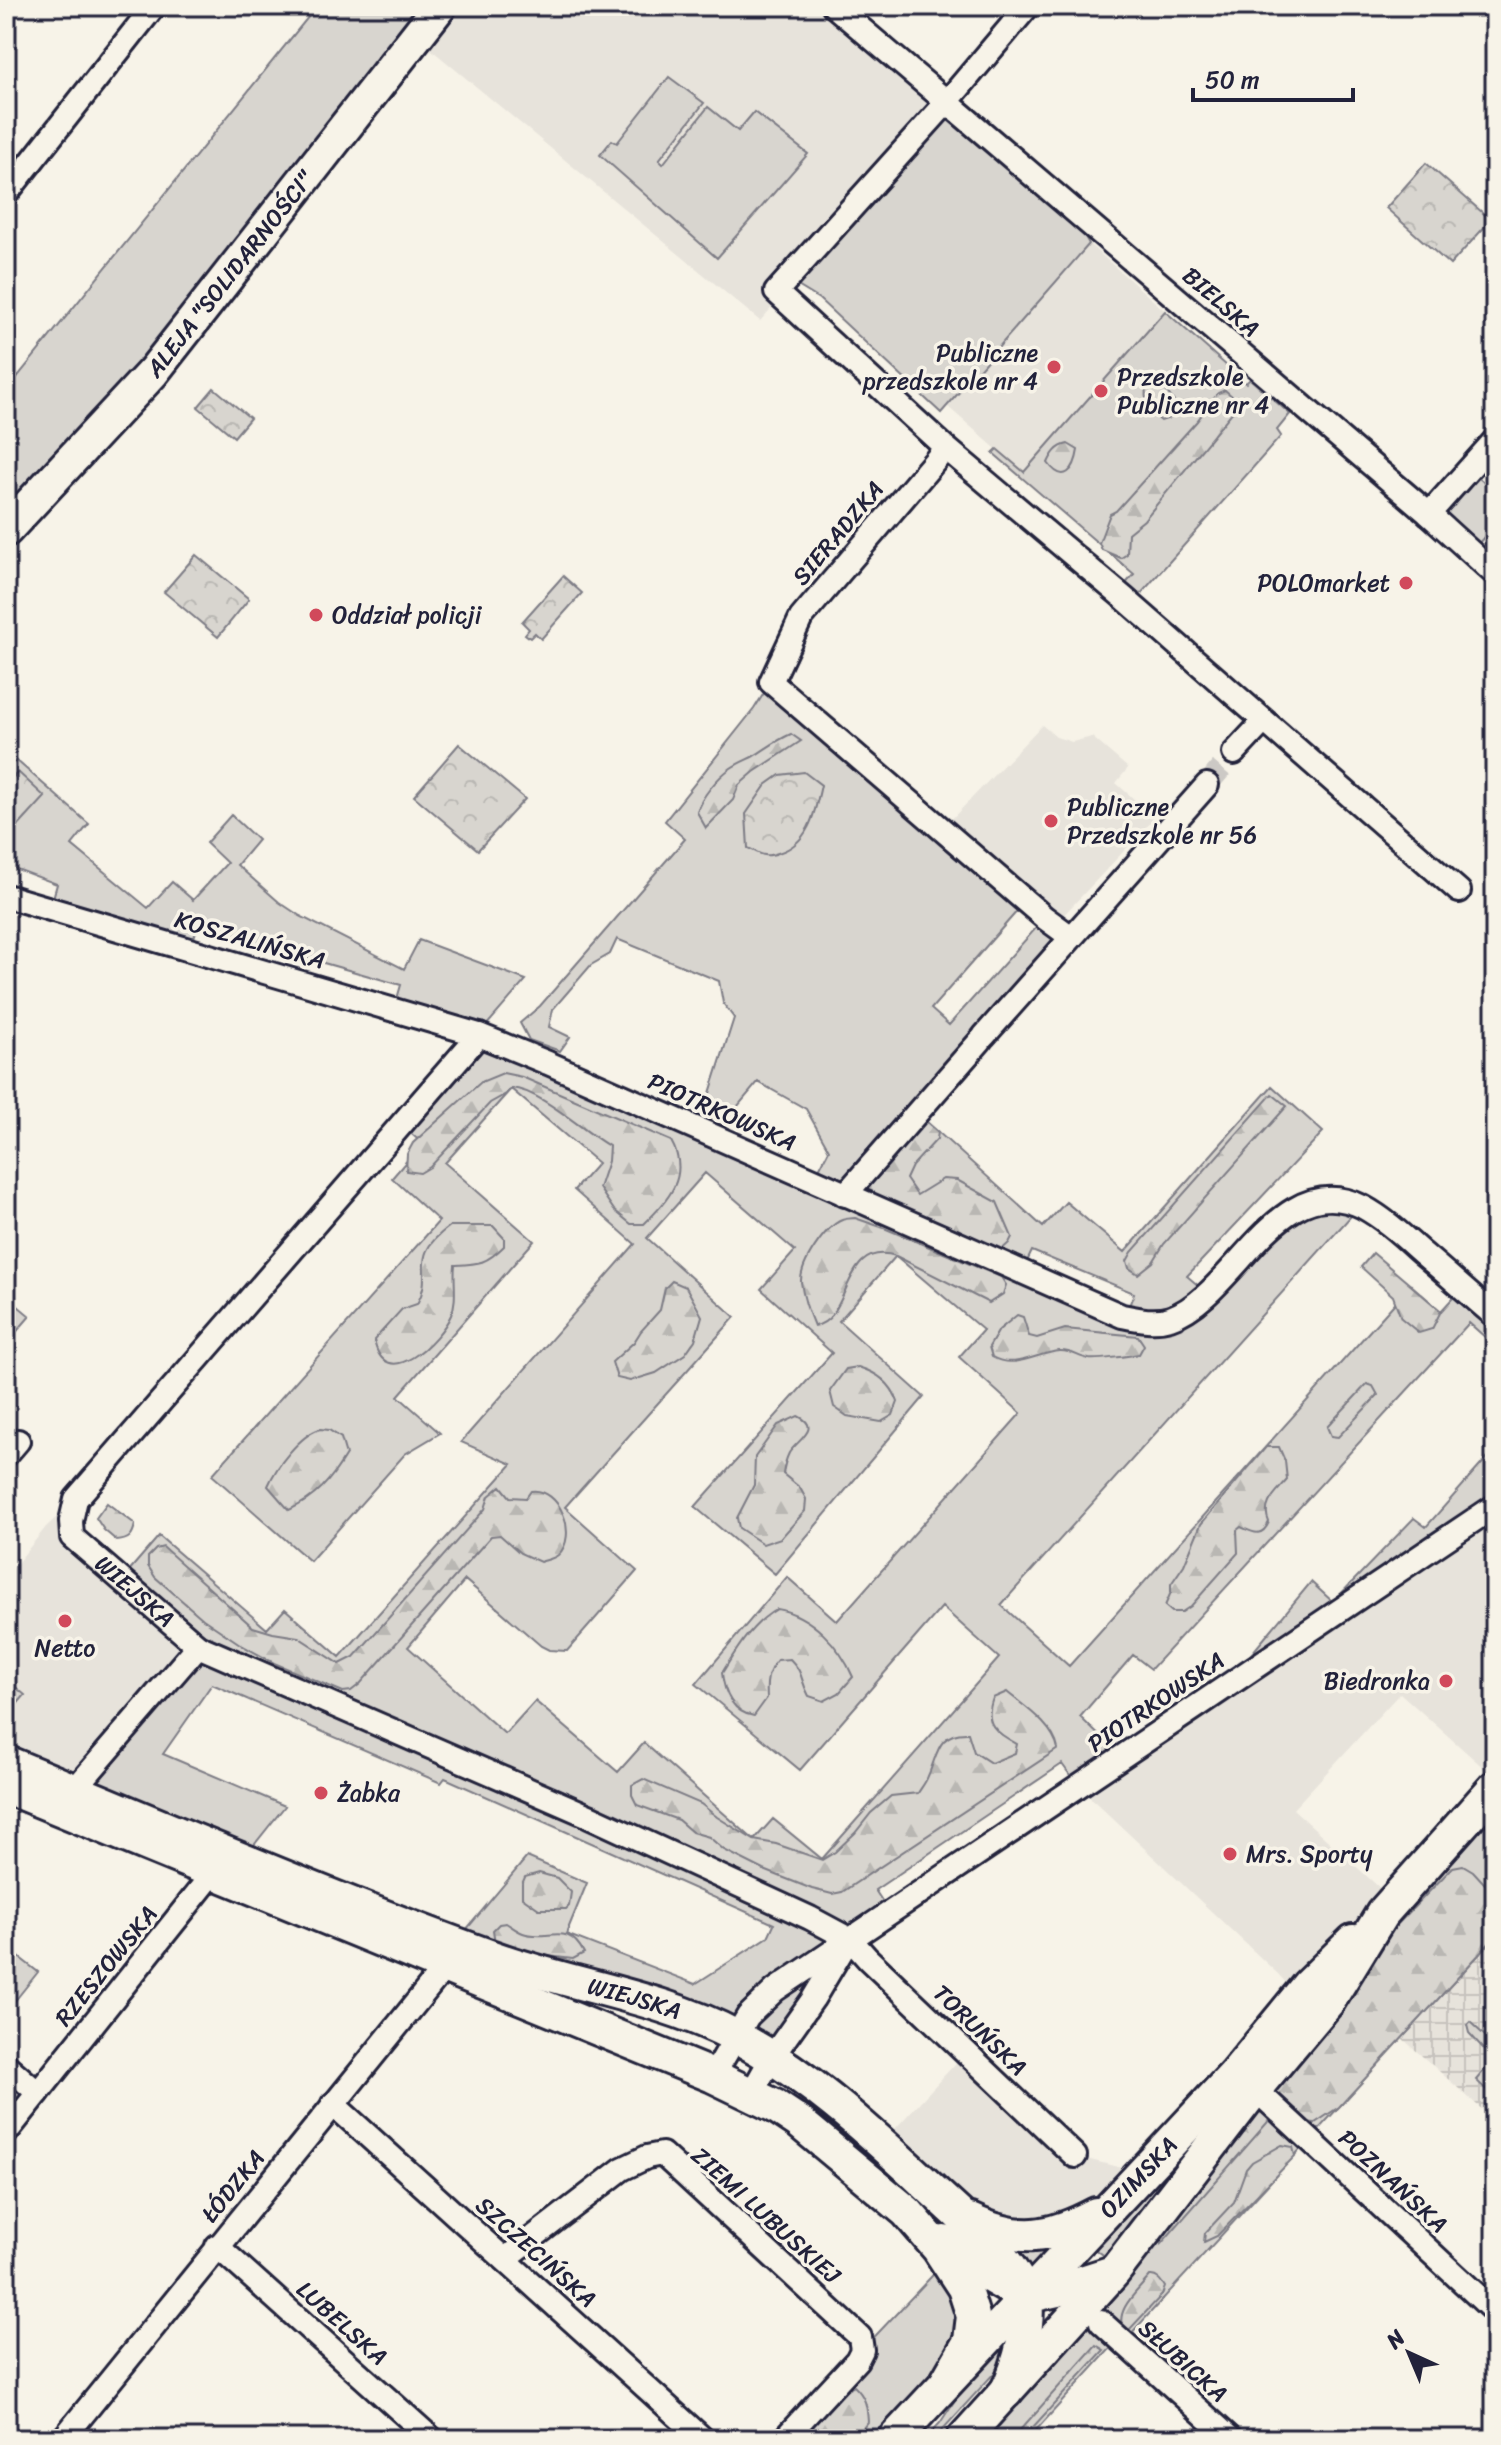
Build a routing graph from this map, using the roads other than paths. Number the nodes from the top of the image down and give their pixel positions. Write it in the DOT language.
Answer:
graph roads {
  1 [pos="154,6"];
  2 [pos="440,6"];
  3 [pos="834,6"];
  4 [pos="1028,6"];
  5 [pos="947,102"];
  6 [pos="6,194"];
  7 [pos="1495,440"];
  8 [pos="946,448"];
  9 [pos="1429,514"];
  10 [pos="6,530"];
  11 [pos="1495,574"];
  12 [pos="1263,722"];
  13 [pos="1234,753"];
  14 [pos="1207,785"];
  15 [pos="1459,891"];
  16 [pos="6,896"];
  17 [pos="1071,937"];
  18 [pos="479,1035"];
  19 [pos="845,1195"];
  20 [pos="1495,1316"];
  21 [pos="1495,1506"];
  22 [pos="198,1646"];
  23 [pos="6,1762"];
  24 [pos="6,1787"];
  25 [pos="1495,1787"];
  26 [pos="74,1790"];
  27 [pos="214,1872"];
  28 [pos="1382,1914"];
  29 [pos="849,1941"];
  30 [pos="445,1967"];
  31 [pos="735,2035"];
  32 [pos="772,2057"];
  33 [pos="6,2065"];
  34 [pos="713,2076"];
  35 [pos="1255,2089"];
  36 [pos="38,2093"];
  37 [pos="751,2094"];
  38 [pos="333,2104"];
  39 [pos="6,2133"];
  40 [pos="1075,2156"];
  41 [pos="1116,2201"];
  42 [pos="907,2212"];
  43 [pos="958,2214"];
  44 [pos="217,2246"];
  45 [pos="505,2259"];
  46 [pos="1114,2272"];
  47 [pos="1025,2297"];
  48 [pos="1495,2312"];
  49 [pos="1101,2322"];
  50 [pos="947,2381"];
  51 [pos="1006,2392"];
  52 [pos="902,2432"];
  53 [pos="63,2439"];
  54 [pos="432,2439"];
  55 [pos="703,2439"];
  56 [pos="784,2439"];
  57 [pos="963,2439"];
  58 [pos="1231,2439"];
  1 -- 6 [label="street"];
  2 -- 10 [label="street, ALEJA \"SOLIDARNOŚCI\""];
  3 -- 5 [label="street, BIELSKA"];
  4 -- 5 [label="street"];
  5 -- 8 [label="street"];
  5 -- 9 [label="street, BIELSKA"];
  7 -- 9 [label="street"];
  8 -- 12 [label="street"];
  8 -- 17 [label="street, SIERADZKA"];
  9 -- 11 [label="street, BIELSKA"];
  12 -- 13 [label="street"];
  12 -- 15 [label="street"];
  14 -- 17 [label="street"];
  16 -- 18 [label="street, KOSZALIŃSKA"];
  17 -- 19 [label="street"];
  18 -- 19 [label="street, PIOTRKOWSKA"];
  18 -- 22 [label="street, WIEJSKA"];
  19 -- 20 [label="street, PIOTRKOWSKA"];
  21 -- 29 [label="street, PIOTRKOWSKA"];
  22 -- 26 [label="street, WIEJSKA"];
  22 -- 29 [label="street, WIEJSKA"];
  23 -- 26 [label="street, WIEJSKA"];
  24 -- 27 [label="street, WIEJSKA"];
  25 -- 28 [label="street, OZIMSKA"];
  26 -- 31 [label="street, WIEJSKA"];
  27 -- 30 [label="street, WIEJSKA"];
  27 -- 36 [label="street, RZESZOWSKA"];
  28 -- 35 [label="street, OZIMSKA"];
  28 -- 41 [label="street, OZIMSKA"];
  29 -- 31 [label="street, PIOTRKOWSKA"];
  29 -- 32 [label="street, PIOTRKOWSKA"];
  29 -- 40 [label="street, TORUŃSKA"];
  30 -- 34 [label="street, WIEJSKA"];
  30 -- 38 [label="street, ŁÓDZKA"];
  31 -- 32 [label="street, WIEJSKA"];
  31 -- 34 [label="street, PIOTRKOWSKA"];
  32 -- 37 [label="street, PIOTRKOWSKA"];
  32 -- 43 [label="street, WIEJSKA"];
  33 -- 36 [label="street"];
  34 -- 37 [label="street, WIEJSKA"];
  35 -- 46 [label="street, OZIMSKA"];
  35 -- 48 [label="street, POZNAŃSKA"];
  36 -- 39 [label="street, RZESZOWSKA"];
  37 -- 42 [label="street, WIEJSKA"];
  38 -- 44 [label="street, ŁÓDZKA"];
  38 -- 45 [label="street, SZCZECIŃSKA"];
  41 -- 43 [label="street"];
  41 -- 47 [label="street, OZIMSKA"];
  42 -- 47 [label="street"];
  42 -- 50 [label="street, WIEJSKA"];
  43 -- 47 [label="street, WIEJSKA"];
  44 -- 53 [label="street, ŁÓDZKA"];
  44 -- 54 [label="street, LUBELSKA"];
  45 -- 55 [label="street, SZCZECIŃSKA"];
  45 -- 56 [label="street, ZIEMI LUBUSKIEJ"];
  46 -- 47 [label="street"];
  46 -- 51 [label="street, OZIMSKA"];
  47 -- 50 [label="street, OZIMSKA"];
  47 -- 51 [label="street"];
  49 -- 58 [label="street, SŁUBICKA"];
  50 -- 52 [label="street, OZIMSKA"];
  51 -- 57 [label="street, OZIMSKA"];
}
